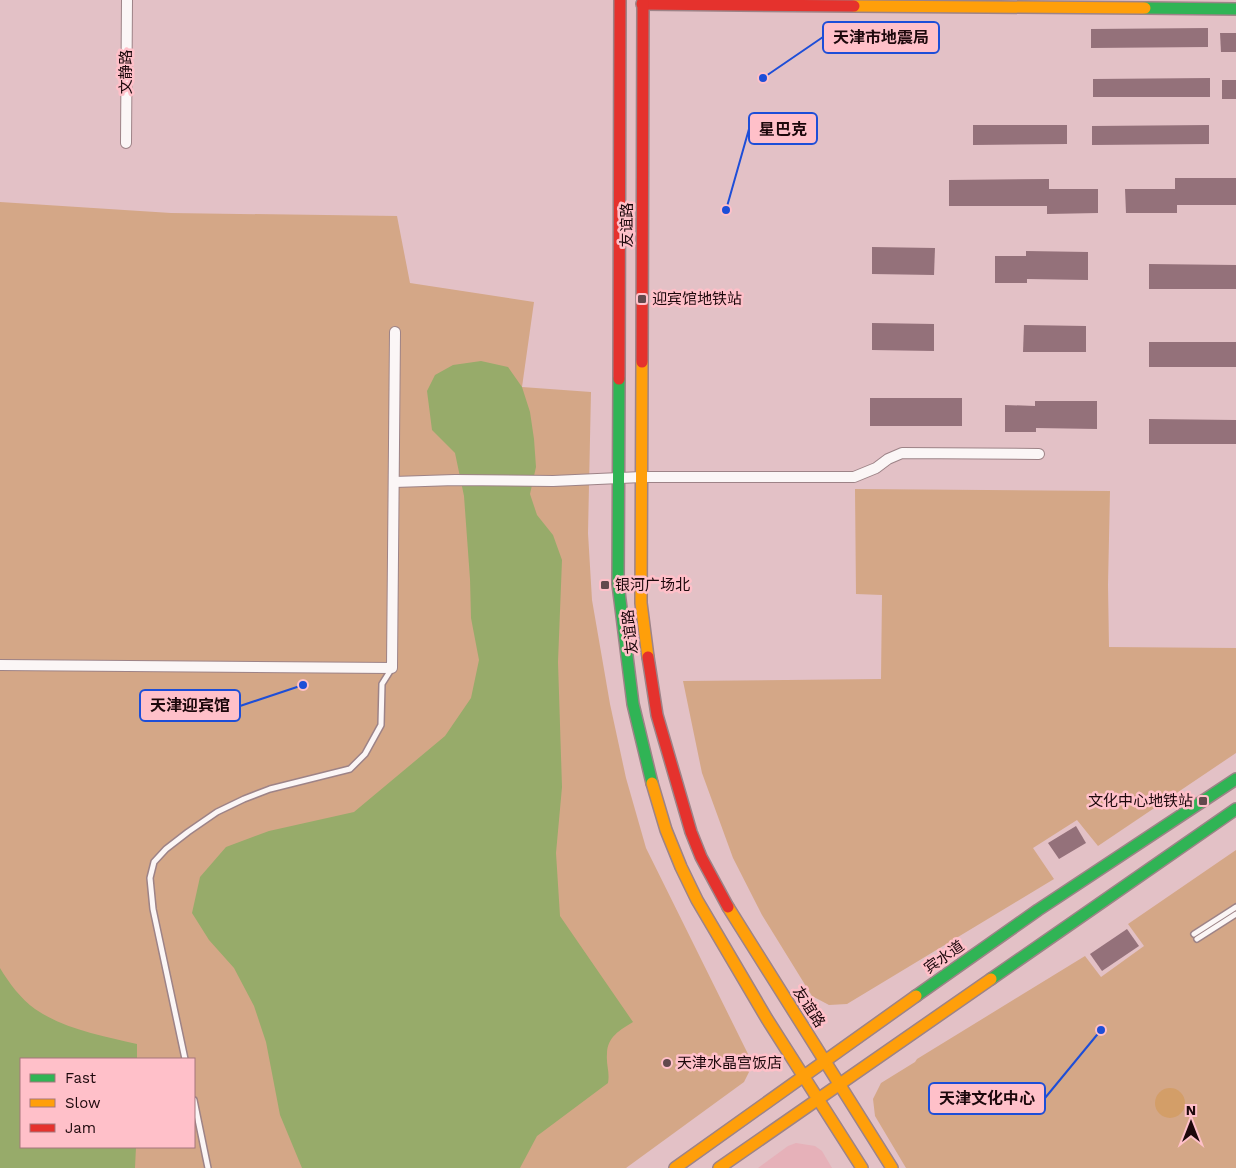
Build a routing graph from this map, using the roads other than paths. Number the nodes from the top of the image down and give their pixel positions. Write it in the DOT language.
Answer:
graph roads {
  1 [pos="127,0"];
  2 [pos="620,0"];
  3 [pos="642,6"];
  4 [pos="1236,9"];
  5 [pos="1236,18"];
  6 [pos="126,143"];
  7 [pos="395,332"];
  8 [pos="1039,454"];
  9 [pos="642,477"];
  10 [pos="618,478"];
  11 [pos="394,482"];
  12 [pos="0,666"];
  13 [pos="392,668"];
  14 [pos="1236,779"];
  15 [pos="1236,808"];
  16 [pos="1236,907"];
  17 [pos="1236,914"];
  18 [pos="185,1058"];
  19 [pos="825,1060"];
  20 [pos="803,1075"];
  21 [pos="840,1083"];
  22 [pos="818,1098"];
  23 [pos="195,1105"];
  24 [pos="208,1168"];
  25 [pos="675,1168"];
  26 [pos="719,1168"];
  27 [pos="862,1168"];
  28 [pos="892,1168"];
  1 -- 6 [label="street, 文静路"];
  2 -- 10 [label="main road, 友谊路"];
  3 -- 4 [label="main road"];
  3 -- 5 [label="main road"];
  3 -- 9 [label="main road, 友谊路"];
  7 -- 11 [label="street"];
  8 -- 9 [label="street"];
  9 -- 10 [label="street"];
  9 -- 19 [label="main road, 友谊路"];
  10 -- 11 [label="street"];
  10 -- 20 [label="main road, 友谊路"];
  11 -- 13 [label="street"];
  12 -- 13 [label="street"];
  13 -- 18 [label="lane"];
  14 -- 19 [label="main road, 宾水道"];
  15 -- 21 [label="main road"];
  16 -- 17 [label="lane"];
  19 -- 20 [label="main road, 宾水道"];
  19 -- 21 [label="main road, 友谊路"];
  20 -- 22 [label="main road, 友谊路"];
  20 -- 25 [label="main road, 宾水道"];
  21 -- 22 [label="main road"];
  21 -- 28 [label="main road, 友谊路"];
  22 -- 26 [label="main road"];
  22 -- 27 [label="main road, 友谊路"];
  23 -- 24 [label="lane"];
}
